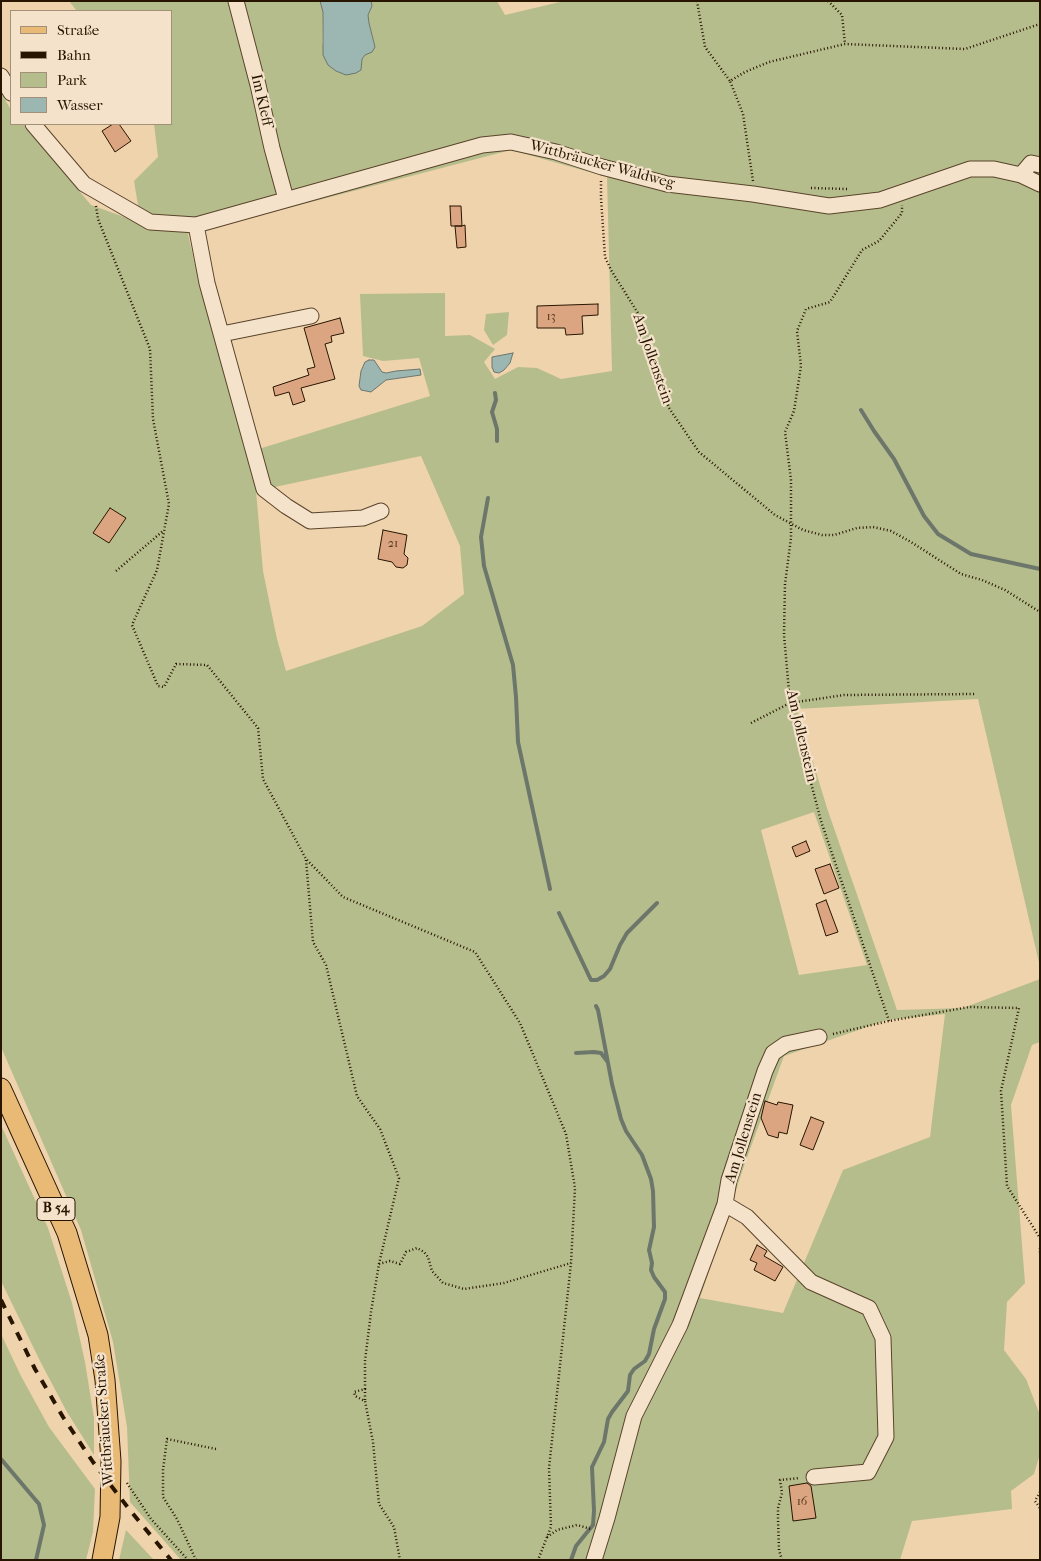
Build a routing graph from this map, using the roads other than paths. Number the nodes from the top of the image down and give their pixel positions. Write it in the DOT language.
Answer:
graph roads {
  1 [pos="236,1"];
  2 [pos="1,76"];
  3 [pos="10,91"];
  4 [pos="34,125"];
  5 [pos="1040,165"];
  6 [pos="1021,175"];
  7 [pos="1040,184"];
  8 [pos="286,199"];
  9 [pos="196,226"];
  10 [pos="311,316"];
  11 [pos="222,334"];
  12 [pos="381,512"];
  13 [pos="819,1037"];
  14 [pos="1,1088"];
  15 [pos="725,1204"];
  16 [pos="814,1477"];
  17 [pos="596,1553"];
  18 [pos="102,1560"];
  1 -- 8 [label="street, Im Kleff"];
  2 -- 3 [label="street"];
  4 -- 9 [label="street, Wittbräucker Waldweg"];
  5 -- 6 [label="street"];
  6 -- 7 [label="street, Wittbräucker Waldweg"];
  6 -- 8 [label="street, Wittbräucker Waldweg"];
  8 -- 9 [label="street, Wittbräucker Waldweg"];
  9 -- 11 [label="street"];
  10 -- 11 [label="street"];
  11 -- 12 [label="street"];
  13 -- 15 [label="street, Am Jollenstein"];
  14 -- 18 [label="main road, Wittbräucker Straße / B 54"];
  15 -- 16 [label="street, Am Jollenstein"];
  15 -- 17 [label="street, Am Jollenstein"];
}
